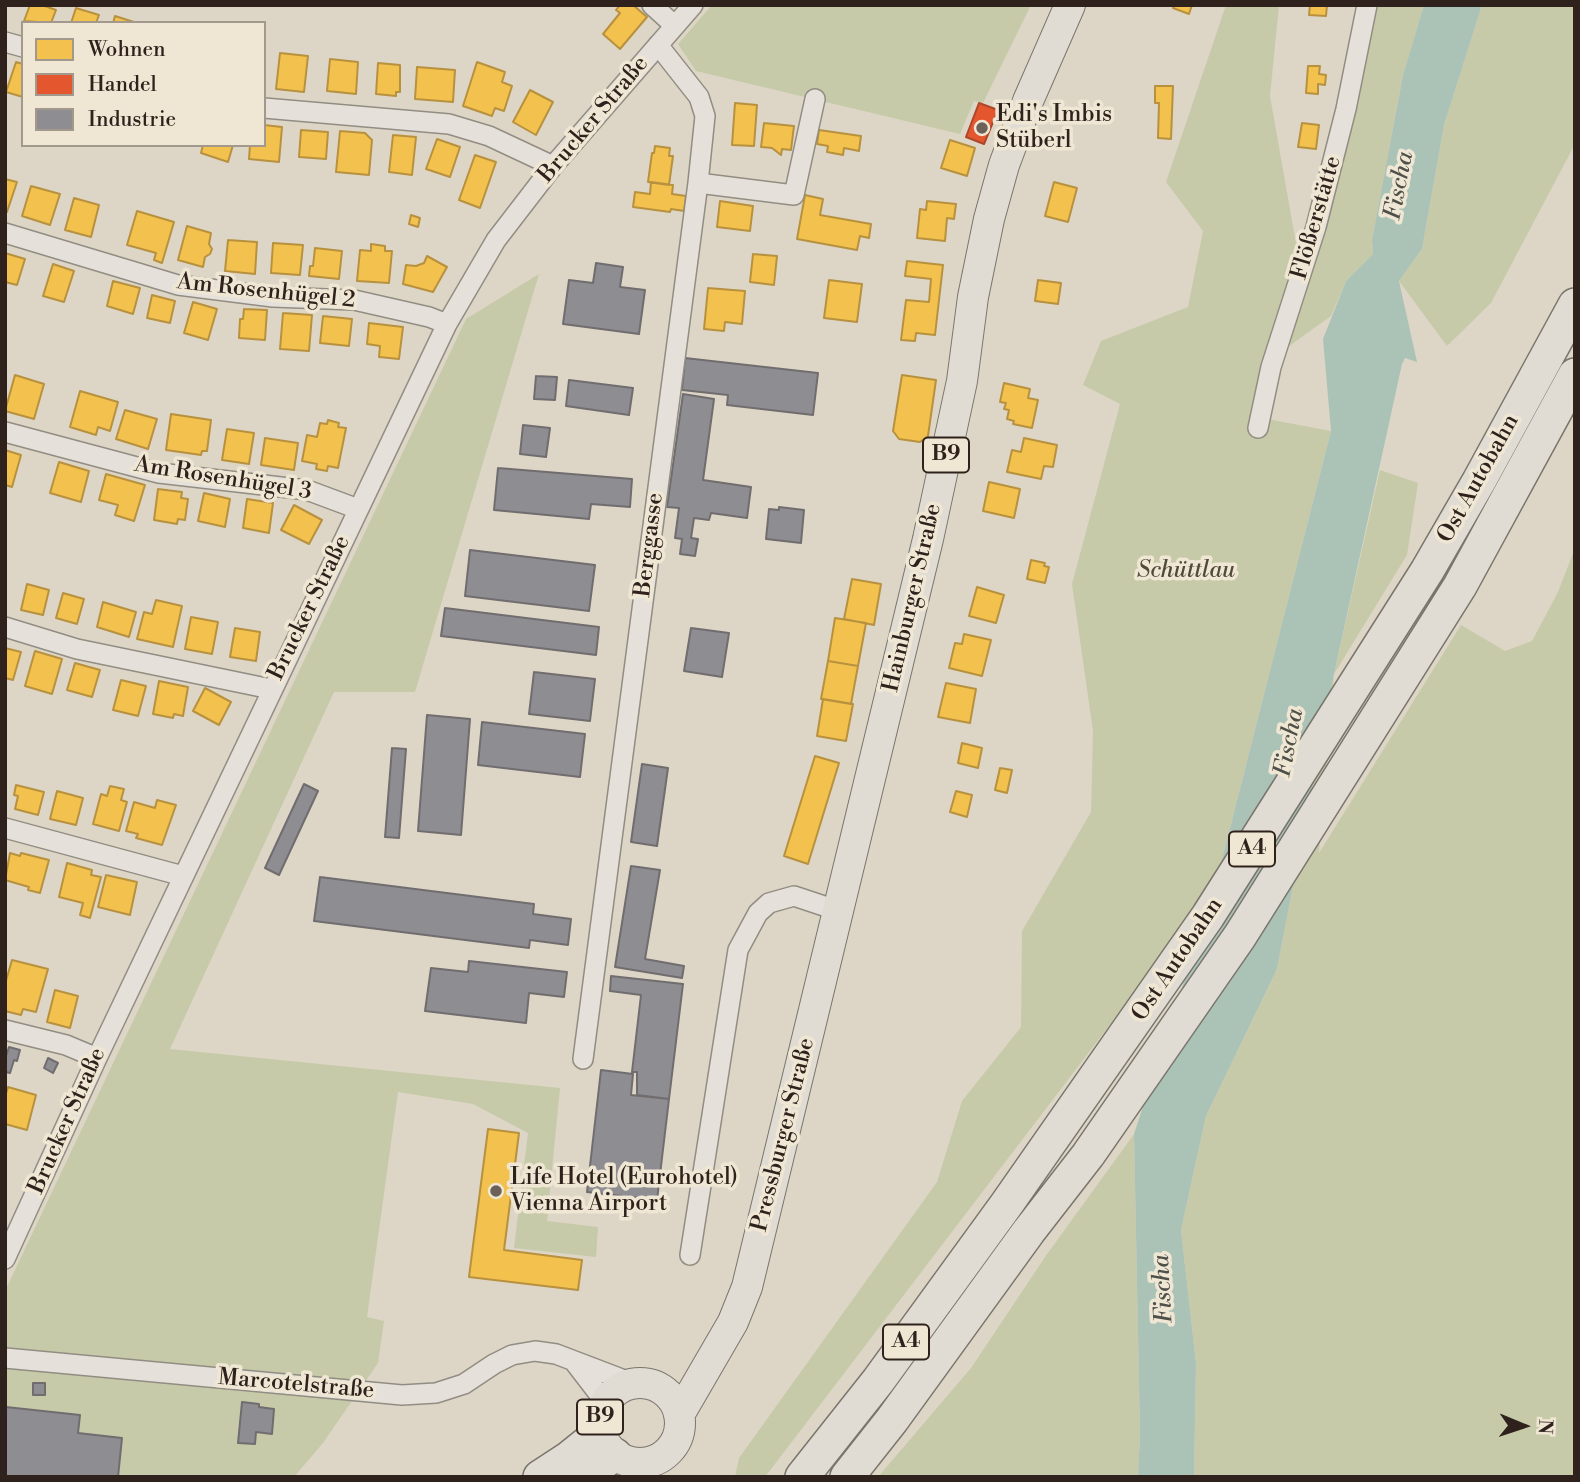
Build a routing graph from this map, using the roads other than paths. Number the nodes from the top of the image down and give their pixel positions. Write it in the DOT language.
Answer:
graph roads {
  1 [pos="652,5"];
  2 [pos="693,5"];
  3 [pos="1070,5"];
  4 [pos="1367,5"];
  5 [pos="674,25"];
  6 [pos="658,45"];
  7 [pos="815,99"];
  8 [pos="266,108"];
  9 [pos="553,166"];
  10 [pos="698,183"];
  11 [pos="5,233"];
  12 [pos="1575,305"];
  13 [pos="447,324"];
  14 [pos="1575,375"];
  15 [pos="1258,428"];
  16 [pos="5,432"];
  17 [pos="358,509"];
  18 [pos="5,627"];
  19 [pos="271,689"];
  20 [pos="5,828"];
  21 [pos="183,876"];
  22 [pos="839,911"];
  23 [pos="5,1030"];
  24 [pos="97,1058"];
  25 [pos="583,1059"];
  26 [pos="690,1255"];
  27 [pos="5,1259"];
  28 [pos="715,1353"];
  29 [pos="5,1358"];
  30 [pos="575,1362"];
  31 [pos="643,1384"];
  32 [pos="679,1415"];
  33 [pos="622,1446"];
  34 [pos="672,1446"];
  35 [pos="540,1477"];
  36 [pos="579,1477"];
  37 [pos="676,1477"];
  38 [pos="802,1477"];
  39 [pos="847,1477"];
  1 -- 5 [label="street"];
  2 -- 5 [label="street, Brucker Straße"];
  3 -- 22 [label="main road, Hainburger Straße / B9"];
  4 -- 15 [label="street, Flößerstätte"];
  5 -- 6 [label="street, Brucker Straße"];
  6 -- 9 [label="street, Brucker Straße"];
  6 -- 10 [label="street, Berggasse"];
  7 -- 10 [label="street"];
  8 -- 9 [label="street"];
  9 -- 13 [label="street, Brucker Straße"];
  10 -- 25 [label="street, Berggasse"];
  11 -- 13 [label="street, Am Rosenhügel 2"];
  12 -- 38 [label="highway, Ost Autobahn / A4"];
  13 -- 17 [label="street, Brucker Straße"];
  14 -- 39 [label="highway, Ost Autobahn / A4"];
  16 -- 17 [label="street, Am Rosenhügel 3"];
  17 -- 19 [label="street, Brucker Straße"];
  18 -- 19 [label="street"];
  19 -- 21 [label="street, Brucker Straße"];
  20 -- 21 [label="street"];
  21 -- 24 [label="street, Brucker Straße"];
  22 -- 26 [label="street"];
  22 -- 28 [label="main road, Pressburger Straße / B9"];
  23 -- 24 [label="street"];
  24 -- 27 [label="street, Brucker Straße"];
  28 -- 31 [label="main road, B9"];
  28 -- 32 [label="main road, Pressburger Straße / B9"];
  29 -- 30 [label="street, Marcotelstraße"];
  30 -- 31 [label="street, Marcotelstraße"];
  30 -- 33 [label="street"];
  31 -- 32 [label="main road, B9"];
  31 -- 33 [label="main road, B9"];
  32 -- 34 [label="main road, B9"];
  33 -- 34 [label="main road, B9"];
  33 -- 35 [label="highway"];
  33 -- 36 [label="highway"];
  34 -- 37 [label="main road, B9"];
}
